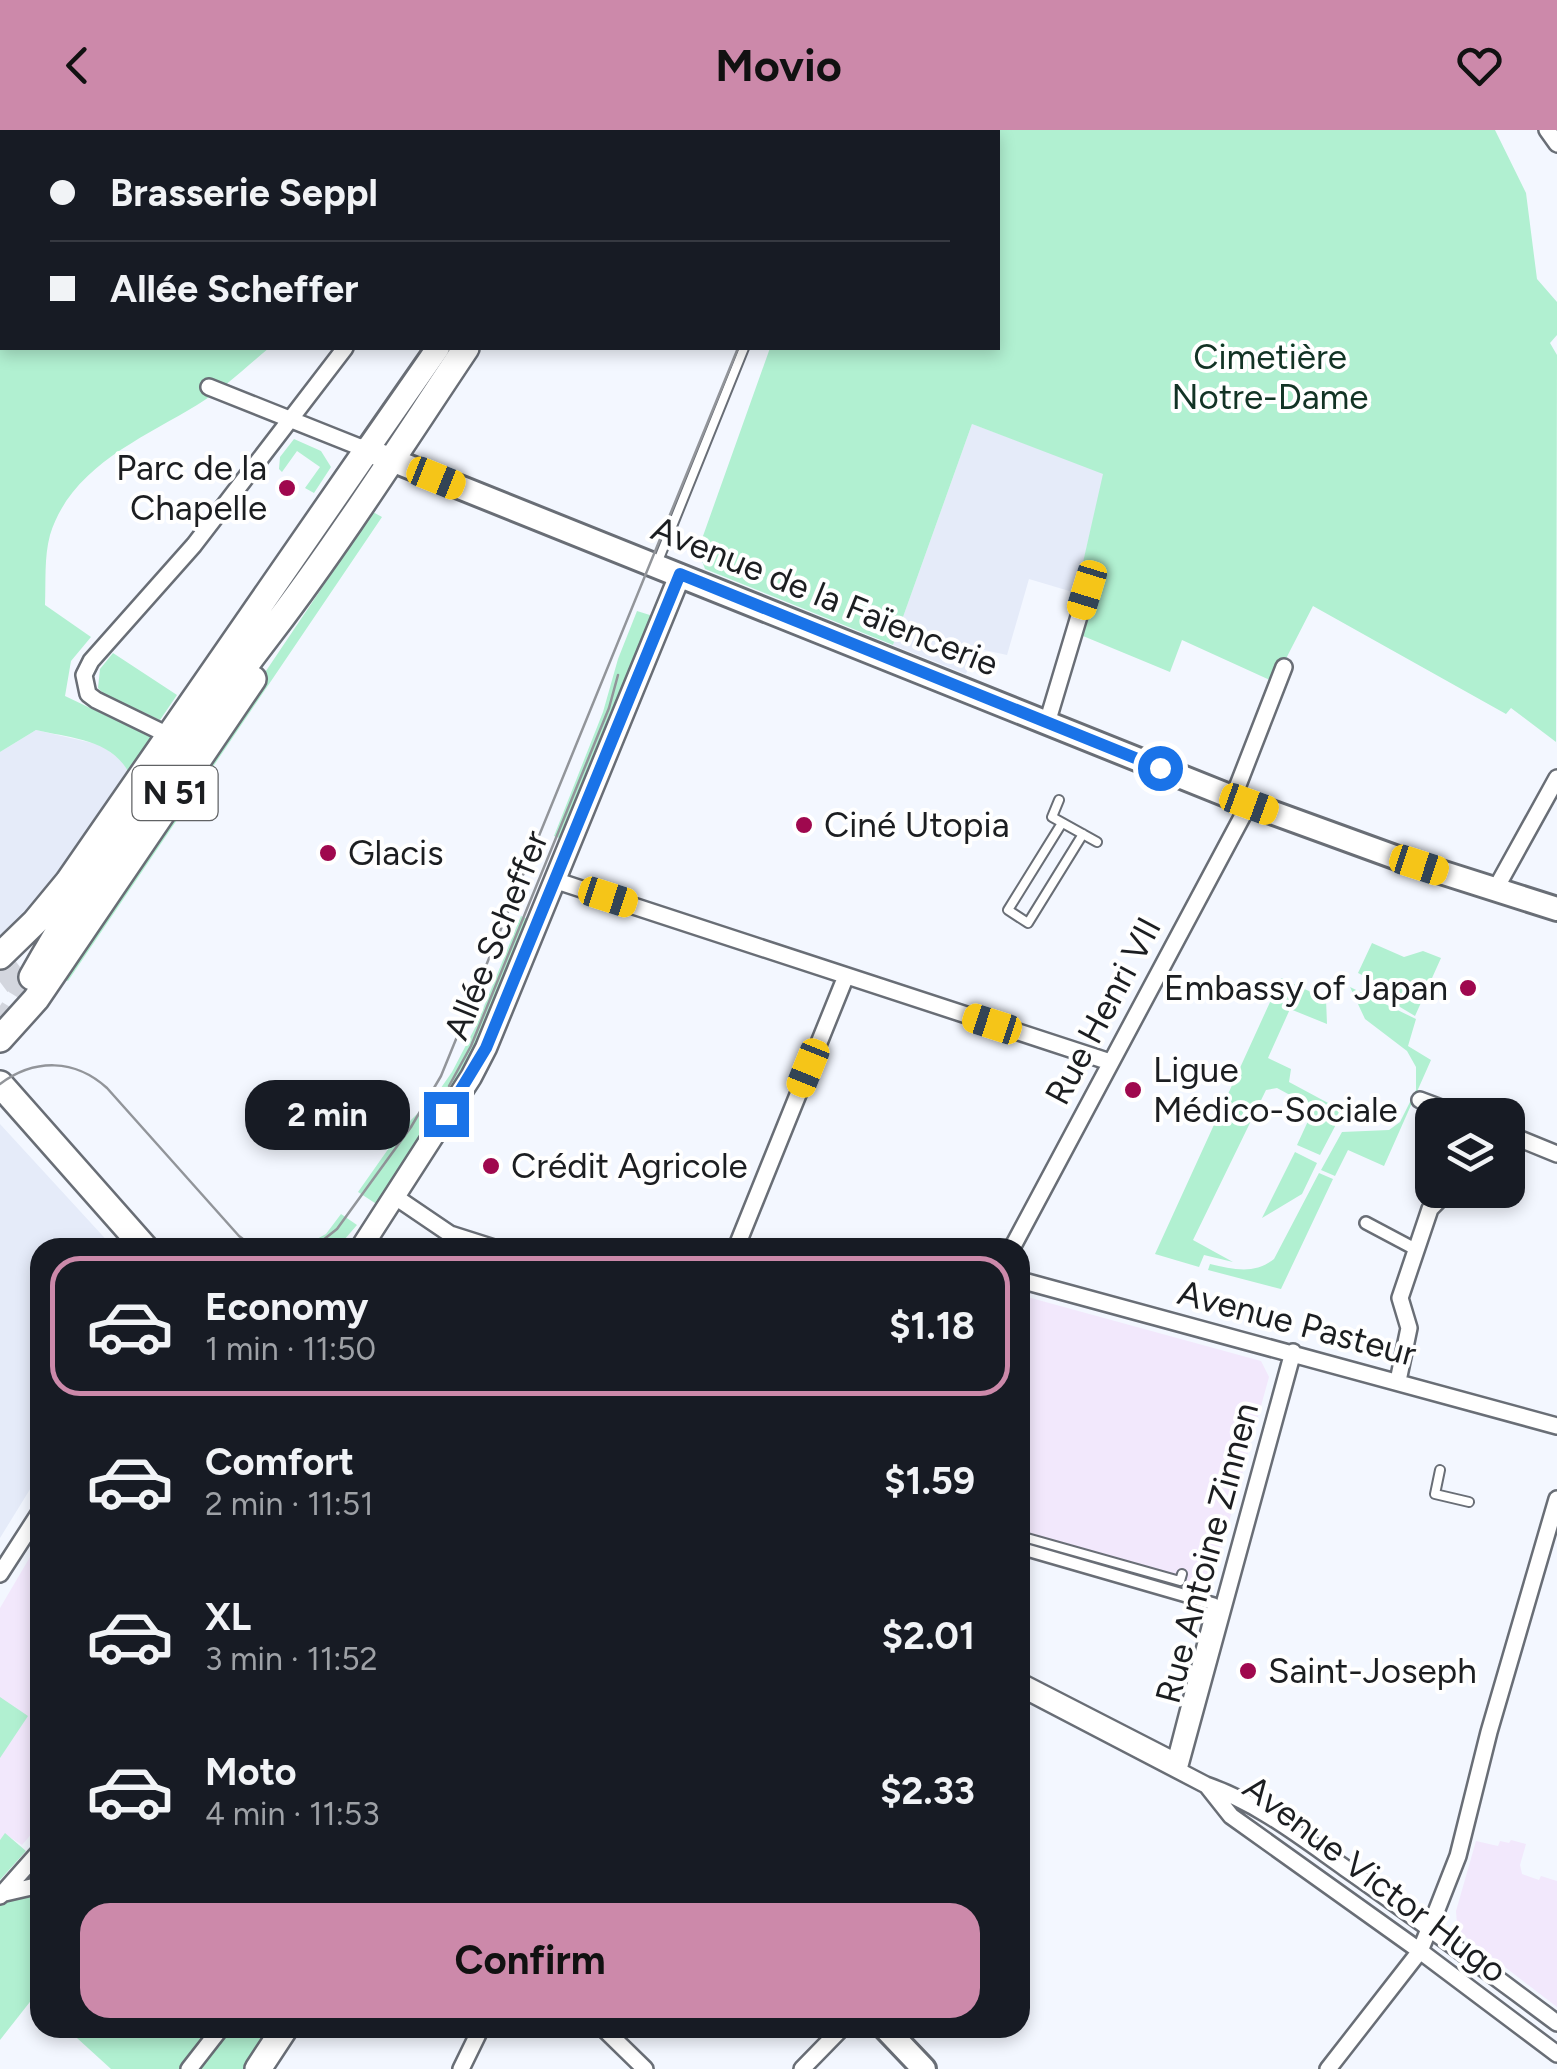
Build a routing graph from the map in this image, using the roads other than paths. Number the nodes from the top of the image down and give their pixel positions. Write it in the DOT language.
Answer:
graph roads {
  1 [pos="1547,130"];
  2 [pos="1557,144"];
  3 [pos="343,350"];
  4 [pos="437,350"];
  5 [pos="464,350"];
  6 [pos="743,350"];
  7 [pos="209,387"];
  8 [pos="290,420"];
  9 [pos="379,455"];
  10 [pos="320,518"];
  11 [pos="338,539"];
  12 [pos="656,565"];
  13 [pos="680,574"];
  14 [pos="1089,583"];
  15 [pos="1284,667"];
  16 [pos="210,709"];
  17 [pos="1046,722"];
  18 [pos="168,735"];
  19 [pos="1557,778"];
  20 [pos="1058,800"];
  21 [pos="1241,801"];
  22 [pos="1062,822"];
  23 [pos="1083,834"];
  24 [pos="1097,842"];
  25 [pos="554,880"];
  26 [pos="1495,890"];
  27 [pos="1557,909"];
  28 [pos="17,967"];
  29 [pos="846,976"];
  30 [pos="0,1039"];
  31 [pos="1110,1062"];
  32 [pos="0,1084"];
  33 [pos="1525,1141"];
  34 [pos="1557,1154"];
  35 [pos="394,1196"];
  36 [pos="1431,1208"];
  37 [pos="1366,1223"];
  38 [pos="136,1238"];
  39 [pos="367,1238"];
  40 [pos="448,1238"];
  41 [pos="740,1238"];
  42 [pos="1017,1238"];
  43 [pos="1416,1249"];
  44 [pos="1030,1283"];
  45 [pos="1293,1352"];
  46 [pos="1398,1381"];
  47 [pos="1557,1426"];
  48 [pos="1440,1470"];
  49 [pos="1557,1499"];
  50 [pos="1469,1502"];
  51 [pos="30,1528"];
  52 [pos="1030,1539"];
  53 [pos="1030,1551"];
  54 [pos="0,1574"];
  55 [pos="1182,1574"];
  56 [pos="1030,1684"];
  57 [pos="1030,1693"];
  58 [pos="1178,1770"];
  59 [pos="1206,1786"];
  60 [pos="30,1862"];
  61 [pos="30,1888"];
  62 [pos="2,1895"];
  63 [pos="1430,1928"];
  64 [pos="1420,1951"];
  65 [pos="1557,2023"];
  66 [pos="213,2038"];
  67 [pos="278,2038"];
  68 [pos="476,2038"];
  69 [pos="612,2038"];
  70 [pos="832,2038"];
  71 [pos="895,2038"];
  72 [pos="1557,2054"];
  73 [pos="188,2069"];
  74 [pos="258,2069"];
  75 [pos="460,2069"];
  76 [pos="645,2069"];
  77 [pos="802,2069"];
  78 [pos="924,2069"];
  79 [pos="1328,2069"];
  1 -- 2 [label="street"];
  3 -- 8 [label="street"];
  4 -- 9 [label="main road"];
  5 -- 9 [label="main road, N 51"];
  6 -- 12 [label="lane"];
  7 -- 8 [label="street"];
  8 -- 9 [label="street"];
  8 -- 18 [label="street"];
  9 -- 10 [label="main road, N 51"];
  9 -- 11 [label="main road, N 51"];
  9 -- 12 [label="main road, Avenue de la Faïencerie"];
  10 -- 16 [label="main road, N 51"];
  10 -- 18 [label="main road, N 51"];
  11 -- 16 [label="main road, N 51"];
  11 -- 30 [label="main road, N 51"];
  12 -- 13 [label="main road, Avenue de la Faïencerie"];
  13 -- 17 [label="main road, Avenue de la Faïencerie"];
  13 -- 25 [label="street, Allée Scheffer"];
  14 -- 17 [label="street"];
  15 -- 21 [label="street"];
  16 -- 28 [label="main road, N 51"];
  17 -- 21 [label="main road, Avenue de la Faïencerie"];
  18 -- 28 [label="main road, N 51"];
  19 -- 26 [label="street"];
  20 -- 22 [label="lane"];
  21 -- 26 [label="main road, Avenue de la Faïencerie"];
  21 -- 31 [label="street, Rue Henri VII"];
  22 -- 23 [label="lane"];
  22 -- 23 [label="lane"];
  23 -- 24 [label="lane"];
  25 -- 29 [label="street"];
  25 -- 35 [label="street, Allée Scheffer"];
  26 -- 27 [label="main road, Avenue de la Faïencerie"];
  29 -- 31 [label="street"];
  29 -- 41 [label="street"];
  31 -- 42 [label="street, Rue Henri VII"];
  32 -- 38 [label="main road"];
  33 -- 34 [label="street"];
  35 -- 39 [label="street, Allée Scheffer"];
  35 -- 40 [label="street"];
  36 -- 43 [label="street"];
  37 -- 43 [label="street"];
  43 -- 46 [label="street"];
  44 -- 45 [label="street, Avenue Pasteur"];
  45 -- 46 [label="street, Avenue Pasteur"];
  45 -- 58 [label="street, Rue Antoine Zinnen"];
  46 -- 47 [label="street, Avenue Pasteur"];
  48 -- 50 [label="lane"];
  49 -- 63 [label="street"];
  51 -- 54 [label="street"];
  52 -- 55 [label="lane"];
  53 -- 56 [label="street"];
  57 -- 58 [label="street, Avenue Victor Hugo"];
  58 -- 59 [label="street, Avenue Victor Hugo"];
  59 -- 63 [label="street, Avenue Victor Hugo"];
  59 -- 64 [label="street, Avenue Victor Hugo"];
  60 -- 62 [label="street"];
  61 -- 62 [label="street"];
  63 -- 64 [label="street"];
  63 -- 65 [label="street, Avenue Victor Hugo"];
  64 -- 72 [label="street, Avenue Victor Hugo"];
  64 -- 79 [label="street"];
  66 -- 73 [label="street"];
  67 -- 74 [label="main road"];
  68 -- 75 [label="street"];
  69 -- 76 [label="street"];
  70 -- 77 [label="street"];
  71 -- 78 [label="main road"];
}
